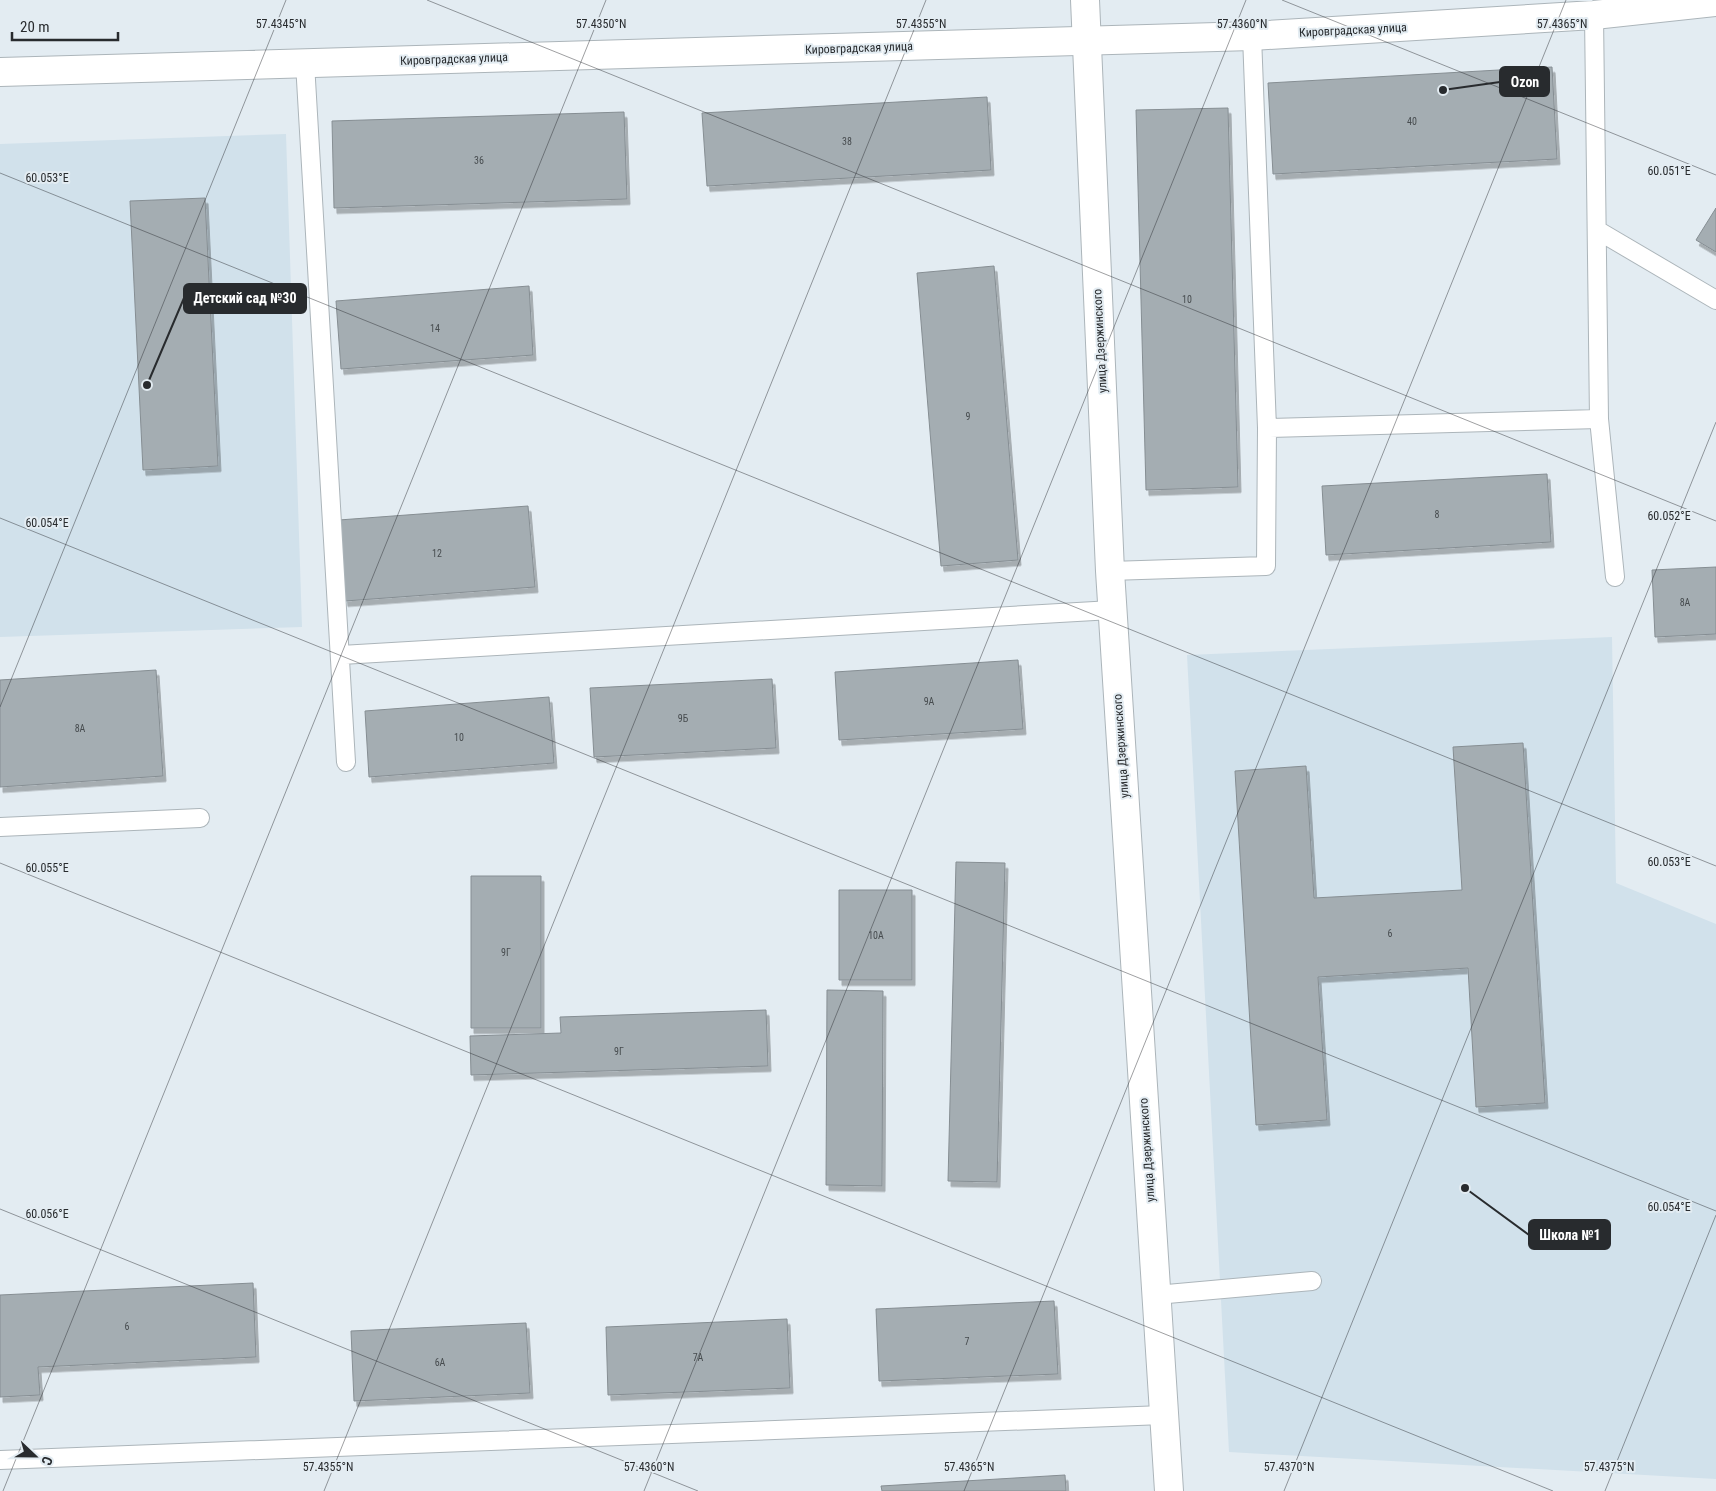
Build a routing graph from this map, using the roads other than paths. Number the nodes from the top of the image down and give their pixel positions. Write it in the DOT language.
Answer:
graph roads {
  1 [pos="1085,0"];
  2 [pos="1716,2"];
  3 [pos="1594,16"];
  4 [pos="1252,36"];
  5 [pos="1086,41"];
  6 [pos="305,63"];
  7 [pos="0,72"];
  8 [pos="1596,230"];
  9 [pos="1716,300"];
  10 [pos="1599,419"];
  11 [pos="1268,428"];
  12 [pos="1110,571"];
  13 [pos="1615,577"];
  14 [pos="1112,610"];
  15 [pos="341,655"];
  16 [pos="346,762"];
  17 [pos="200,818"];
  18 [pos="0,827"];
  19 [pos="1312,1281"];
  20 [pos="1156,1295"];
  21 [pos="1163,1415"];
  22 [pos="0,1460"];
  23 [pos="1169,1491"];
  1 -- 5 [label="street, улица Дзержинского"];
  2 -- 3 [label="street, Кировградская улица"];
  3 -- 4 [label="street, Кировградская улица"];
  3 -- 8 [label="lane"];
  4 -- 5 [label="street, Кировградская улица"];
  4 -- 11 [label="lane"];
  5 -- 6 [label="street, Кировградская улица"];
  5 -- 12 [label="street, улица Дзержинского"];
  6 -- 7 [label="street, Кировградская улица"];
  6 -- 15 [label="lane"];
  8 -- 9 [label="lane"];
  8 -- 10 [label="lane"];
  10 -- 11 [label="lane"];
  10 -- 13 [label="lane"];
  11 -- 12 [label="lane"];
  12 -- 14 [label="street, улица Дзержинского"];
  14 -- 15 [label="lane"];
  14 -- 20 [label="street, улица Дзержинского"];
  15 -- 16 [label="lane"];
  17 -- 18 [label="lane"];
  19 -- 20 [label="lane"];
  20 -- 21 [label="street, улица Дзержинского"];
  21 -- 22 [label="lane"];
  21 -- 23 [label="street, улица Дзержинского"];
}
